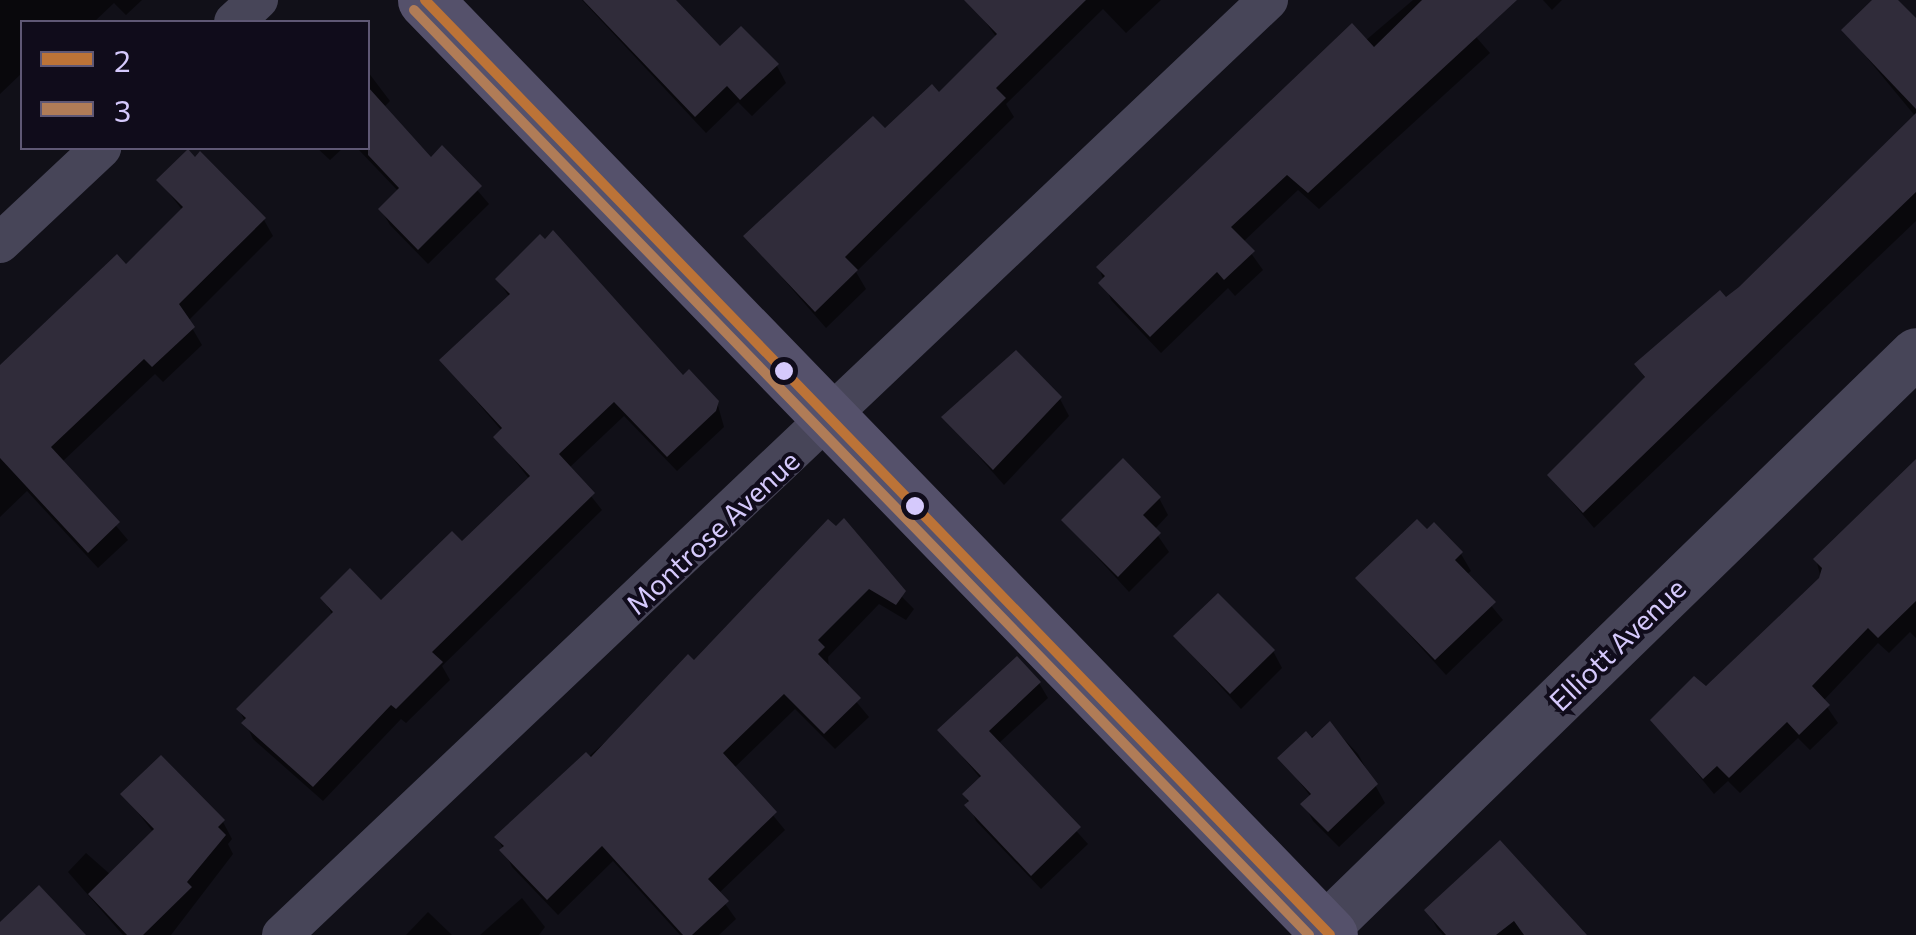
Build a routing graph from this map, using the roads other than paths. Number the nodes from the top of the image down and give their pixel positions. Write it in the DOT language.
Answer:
graph roads {
  1 [pos="258,0"];
  2 [pos="425,0"];
  3 [pos="1268,0"];
  4 [pos="236,20"];
  5 [pos="99,150"];
  6 [pos="0,243"];
  7 [pos="1916,353"];
  8 [pos="834,416"];
  9 [pos="1324,933"];
  10 [pos="282,935"];
  1 -- 4 [label="street"];
  2 -- 8 [label="main road"];
  3 -- 8 [label="street, Montrose Avenue"];
  5 -- 6 [label="street"];
  7 -- 9 [label="street, Elliott Avenue"];
  8 -- 9 [label="main road"];
  8 -- 10 [label="street, Montrose Avenue"];
}
